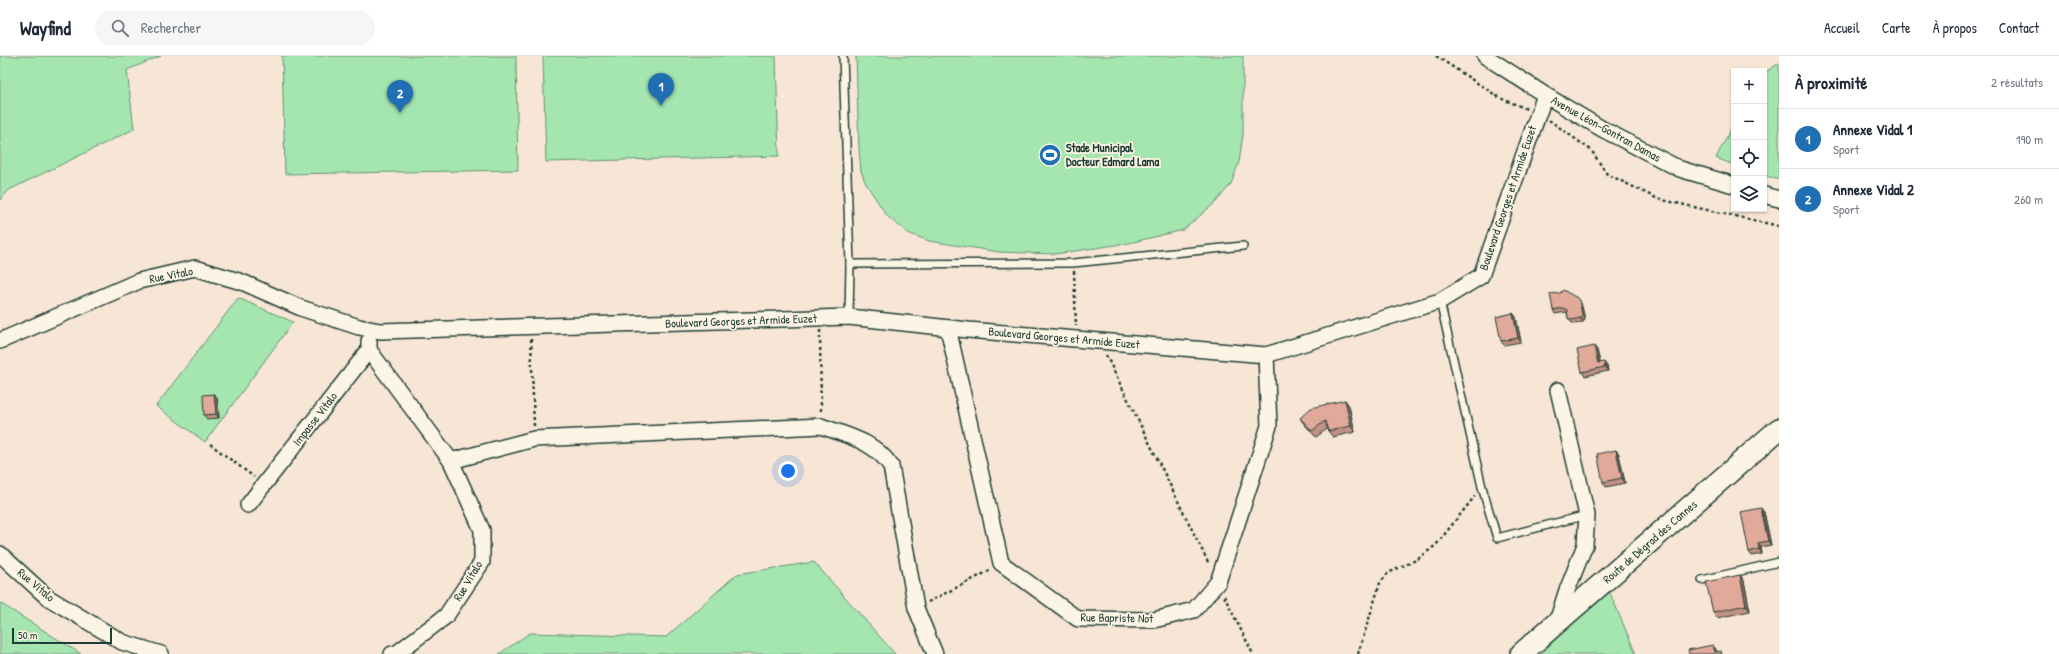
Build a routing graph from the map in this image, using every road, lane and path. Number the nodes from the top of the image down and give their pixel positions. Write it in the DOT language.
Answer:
graph roads {
  1 [pos="843,56"];
  2 [pos="1436,56"];
  3 [pos="1485,56"];
  4 [pos="1545,95"];
  5 [pos="1537,114"];
  6 [pos="1731,184"];
  7 [pos="1767,196"];
  8 [pos="1779,199"];
  9 [pos="1779,226"];
  10 [pos="1243,246"];
  11 [pos="1073,263"];
  12 [pos="850,264"];
  13 [pos="1440,301"];
  14 [pos="849,317"];
  15 [pos="819,319"];
  16 [pos="531,327"];
  17 [pos="368,328"];
  18 [pos="948,328"];
  19 [pos="1076,339"];
  20 [pos="1098,340"];
  21 [pos="0,341"];
  22 [pos="369,350"];
  23 [pos="1266,355"];
  24 [pos="1558,390"];
  25 [pos="821,426"];
  26 [pos="1779,429"];
  27 [pos="534,439"];
  28 [pos="210,444"];
  29 [pos="451,461"];
  30 [pos="264,485"];
  31 [pos="1482,487"];
  32 [pos="248,505"];
  33 [pos="1586,515"];
  34 [pos="0,554"];
  35 [pos="1779,562"];
  36 [pos="1001,563"];
  37 [pos="1702,580"];
  38 [pos="1218,582"];
  39 [pos="916,608"];
  40 [pos="1557,622"];
  41 [pos="161,654"];
  42 [pos="392,654"];
  43 [pos="935,654"];
  44 [pos="1253,654"];
  45 [pos="1358,654"];
  46 [pos="1521,654"];
  1 -- 12 [label="lane"];
  2 -- 5 [label="path"];
  3 -- 4 [label="street, Avenue Léon-Gontran Damas"];
  4 -- 5 [label="street, Boulevard Georges et Armide Euzet"];
  4 -- 6 [label="street, Avenue Léon-Gontran Damas"];
  5 -- 9 [label="path"];
  5 -- 13 [label="street, Boulevard Georges et Armide Euzet"];
  7 -- 8 [label="street"];
  10 -- 11 [label="lane"];
  11 -- 12 [label="lane"];
  11 -- 19 [label="path"];
  12 -- 14 [label="lane"];
  13 -- 23 [label="street, Boulevard Georges et Armide Euzet"];
  13 -- 31 [label="lane"];
  14 -- 15 [label="street, Boulevard Georges et Armide Euzet"];
  14 -- 18 [label="street, Boulevard Georges et Armide Euzet"];
  15 -- 16 [label="street, Boulevard Georges et Armide Euzet"];
  15 -- 25 [label="path"];
  16 -- 17 [label="street, Boulevard Georges et Armide Euzet"];
  16 -- 27 [label="path"];
  17 -- 21 [label="street, Rue Vitalo"];
  17 -- 22 [label="street"];
  18 -- 19 [label="street, Boulevard Georges et Armide Euzet"];
  18 -- 36 [label="street"];
  19 -- 20 [label="street, Boulevard Georges et Armide Euzet"];
  20 -- 23 [label="street, Boulevard Georges et Armide Euzet"];
  20 -- 38 [label="path"];
  22 -- 29 [label="street, Rue Vitalo"];
  22 -- 30 [label="street, Impasse Vitalo"];
  23 -- 38 [label="street, Rue Bapriste Not"];
  24 -- 33 [label="street"];
  25 -- 27 [label="street"];
  25 -- 39 [label="street"];
  26 -- 40 [label="street, Route de Dégrad des Cannes"];
  27 -- 29 [label="street"];
  28 -- 30 [label="path"];
  29 -- 42 [label="street, Rue Vitalo"];
  30 -- 32 [label="street, Impasse Vitalo"];
  31 -- 33 [label="lane"];
  31 -- 45 [label="path"];
  33 -- 40 [label="street"];
  34 -- 41 [label="street, Rue Vitalo"];
  35 -- 37 [label="lane"];
  36 -- 38 [label="street, Rue Bapriste Not"];
  36 -- 39 [label="path"];
  38 -- 44 [label="path"];
  39 -- 43 [label="street"];
  40 -- 46 [label="street, Route de Dégrad des Cannes"];
}
